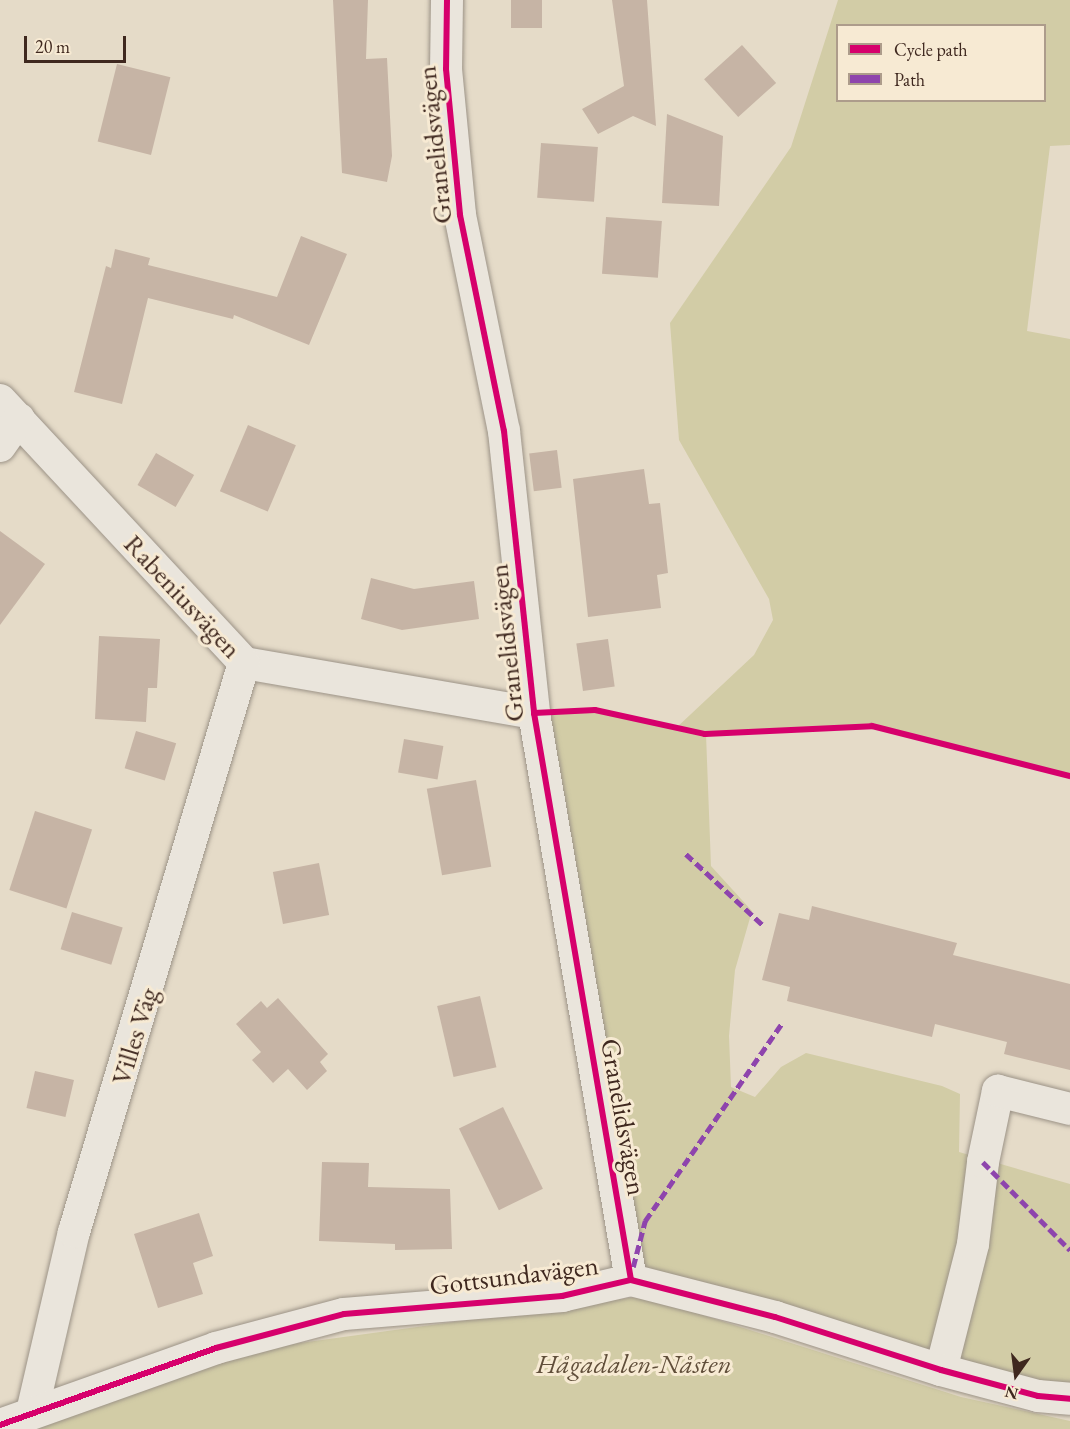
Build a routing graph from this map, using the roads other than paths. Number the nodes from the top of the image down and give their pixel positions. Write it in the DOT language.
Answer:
graph roads {
  1 [pos="447,0"];
  2 [pos="10,410"];
  3 [pos="0,446"];
  4 [pos="244,663"];
  5 [pos="534,713"];
  6 [pos="1070,1109"];
  7 [pos="631,1280"];
  8 [pos="941,1370"];
  9 [pos="1070,1399"];
  10 [pos="32,1412"];
  11 [pos="0,1425"];
  1 -- 5 [label="street, Granelidsvägen"];
  2 -- 3 [label="street, Rabeniusvägen"];
  2 -- 4 [label="street, Rabeniusvägen"];
  4 -- 5 [label="street, Rabeniusvägen"];
  4 -- 10 [label="street, Villes Väg"];
  5 -- 7 [label="street, Granelidsvägen"];
  6 -- 8 [label="street"];
  7 -- 8 [label="street, Gottsundavägen"];
  7 -- 10 [label="street, Gottsundavägen"];
  8 -- 9 [label="street, Gottsundavägen"];
  10 -- 11 [label="street, Gottsundavägen"];
}
